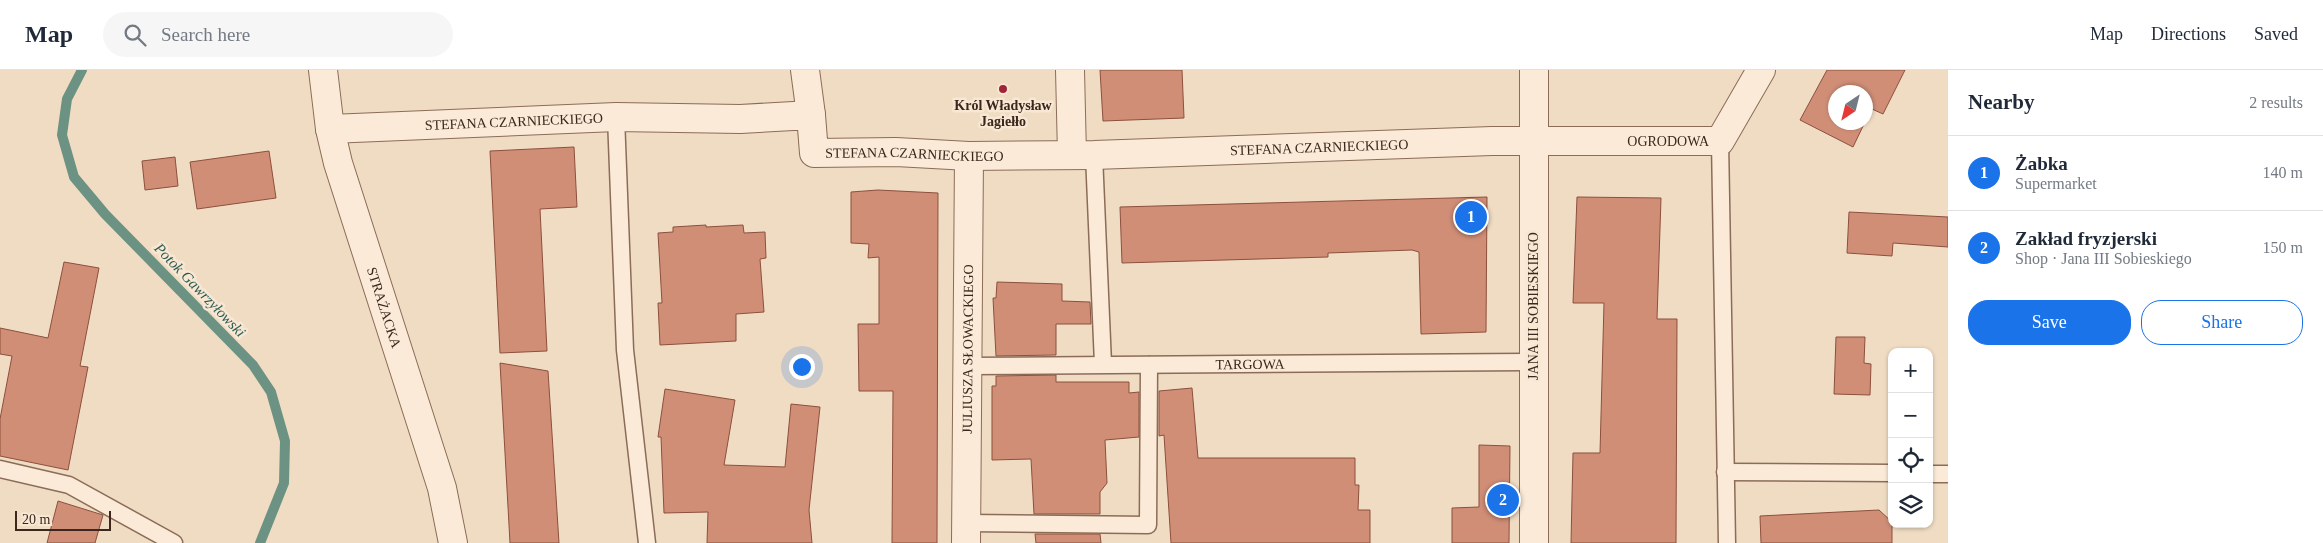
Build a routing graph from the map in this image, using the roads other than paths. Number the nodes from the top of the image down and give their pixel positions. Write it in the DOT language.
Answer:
graph roads {
  1 [pos="323,70"];
  2 [pos="805,70"];
  3 [pos="1070,70"];
  4 [pos="1534,70"];
  5 [pos="1761,70"];
  6 [pos="811,115"];
  7 [pos="616,117"];
  8 [pos="330,129"];
  9 [pos="1720,140"];
  10 [pos="1534,141"];
  11 [pos="1083,155"];
  12 [pos="969,156"];
  13 [pos="1534,362"];
  14 [pos="1103,364"];
  15 [pos="1150,365"];
  16 [pos="966,366"];
  17 [pos="0,469"];
  18 [pos="1725,472"];
  19 [pos="1888,473"];
  20 [pos="1933,474"];
  21 [pos="1948,474"];
  22 [pos="966,533"];
  23 [pos="174,543"];
  24 [pos="453,543"];
  25 [pos="647,543"];
  26 [pos="1534,543"];
  27 [pos="1727,543"];
  1 -- 8 [label="street, STRAŻACKA"];
  2 -- 6 [label="street"];
  3 -- 11 [label="street"];
  4 -- 10 [label="street, JANA III SOBIESKIEGO"];
  5 -- 9 [label="street, OGRODOWA"];
  6 -- 7 [label="street, STEFANA CZARNIECKIEGO"];
  6 -- 12 [label="street, STEFANA CZARNIECKIEGO"];
  7 -- 8 [label="street, STEFANA CZARNIECKIEGO"];
  7 -- 25 [label="lane"];
  8 -- 24 [label="street, STRAŻACKA"];
  9 -- 10 [label="street, OGRODOWA"];
  9 -- 18 [label="lane"];
  10 -- 11 [label="street, STEFANA CZARNIECKIEGO"];
  10 -- 13 [label="street, JANA III SOBIESKIEGO"];
  11 -- 12 [label="street, STEFANA CZARNIECKIEGO"];
  11 -- 14 [label="lane"];
  12 -- 16 [label="street, JULIUSZA SŁOWACKIEGO"];
  13 -- 15 [label="lane, TARGOWA"];
  13 -- 26 [label="street, JANA III SOBIESKIEGO"];
  14 -- 15 [label="lane, TARGOWA"];
  14 -- 16 [label="lane, TARGOWA"];
  15 -- 22 [label="lane"];
  16 -- 22 [label="street, JULIUSZA SŁOWACKIEGO"];
  17 -- 23 [label="lane"];
  18 -- 19 [label="lane"];
  18 -- 27 [label="lane"];
  20 -- 21 [label="lane"];
}
